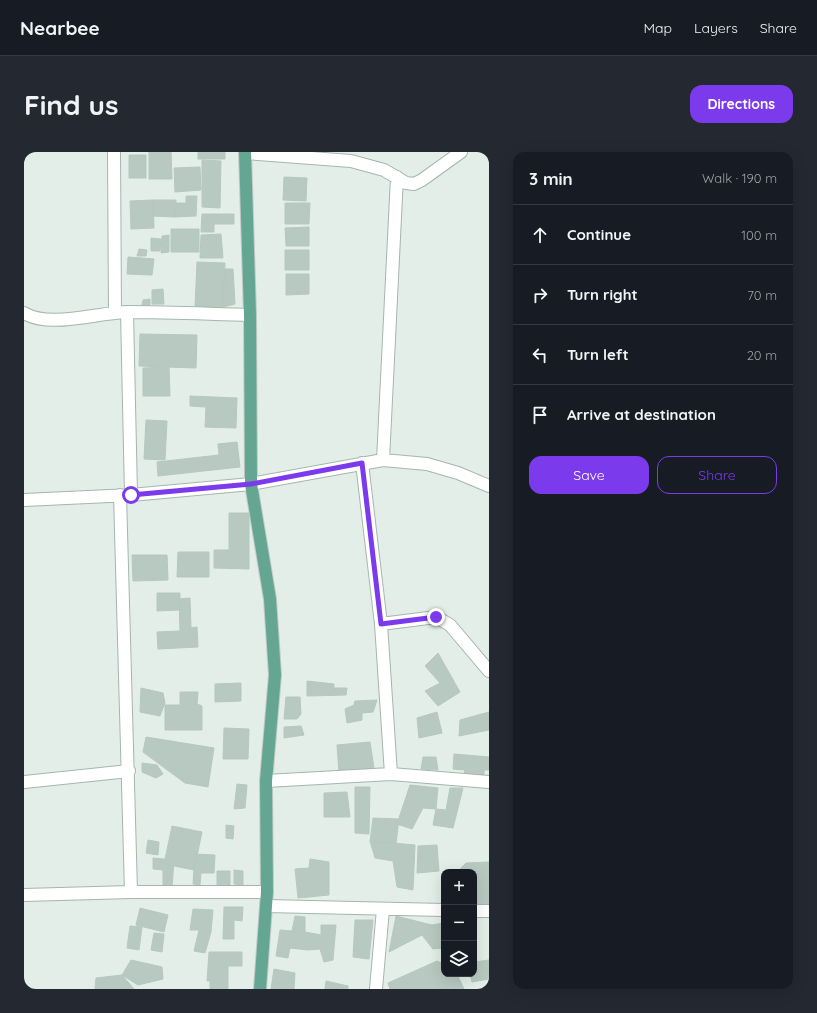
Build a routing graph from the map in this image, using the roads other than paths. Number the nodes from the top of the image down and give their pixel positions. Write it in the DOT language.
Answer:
graph roads {
  1 [pos="114,152"];
  2 [pos="461,152"];
  3 [pos="245,153"];
  4 [pos="397,177"];
  5 [pos="24,313"];
  6 [pos="121,313"];
  7 [pos="250,315"];
  8 [pos="383,460"];
  9 [pos="362,463"];
  10 [pos="251,484"];
  11 [pos="489,486"];
  12 [pos="126,495"];
  13 [pos="24,500"];
  14 [pos="381,624"];
  15 [pos="489,671"];
  16 [pos="129,771"];
  17 [pos="391,774"];
  18 [pos="24,782"];
  19 [pos="266,782"];
  20 [pos="489,782"];
  21 [pos="131,892"];
  22 [pos="266,892"];
  23 [pos="24,895"];
  24 [pos="266,906"];
  25 [pos="383,909"];
  26 [pos="441,910"];
  27 [pos="477,910"];
  28 [pos="489,911"];
  29 [pos="260,989"];
  30 [pos="376,989"];
  1 -- 6 [label="street"];
  2 -- 4 [label="street"];
  3 -- 4 [label="street"];
  3 -- 7 [label="main road"];
  4 -- 8 [label="street"];
  5 -- 6 [label="street"];
  6 -- 7 [label="street"];
  6 -- 12 [label="street"];
  7 -- 10 [label="main road"];
  8 -- 9 [label="street"];
  8 -- 11 [label="street"];
  9 -- 10 [label="street"];
  9 -- 14 [label="street"];
  10 -- 12 [label="street"];
  10 -- 19 [label="main road"];
  12 -- 13 [label="street"];
  12 -- 16 [label="street"];
  14 -- 15 [label="street"];
  14 -- 17 [label="street"];
  16 -- 18 [label="street"];
  16 -- 21 [label="street"];
  17 -- 19 [label="street"];
  17 -- 20 [label="street"];
  19 -- 22 [label="main road"];
  21 -- 22 [label="street"];
  21 -- 23 [label="street"];
  22 -- 24 [label="main road"];
  24 -- 25 [label="street"];
  24 -- 29 [label="main road"];
  25 -- 26 [label="street"];
  25 -- 30 [label="street"];
  27 -- 28 [label="street"];
}
